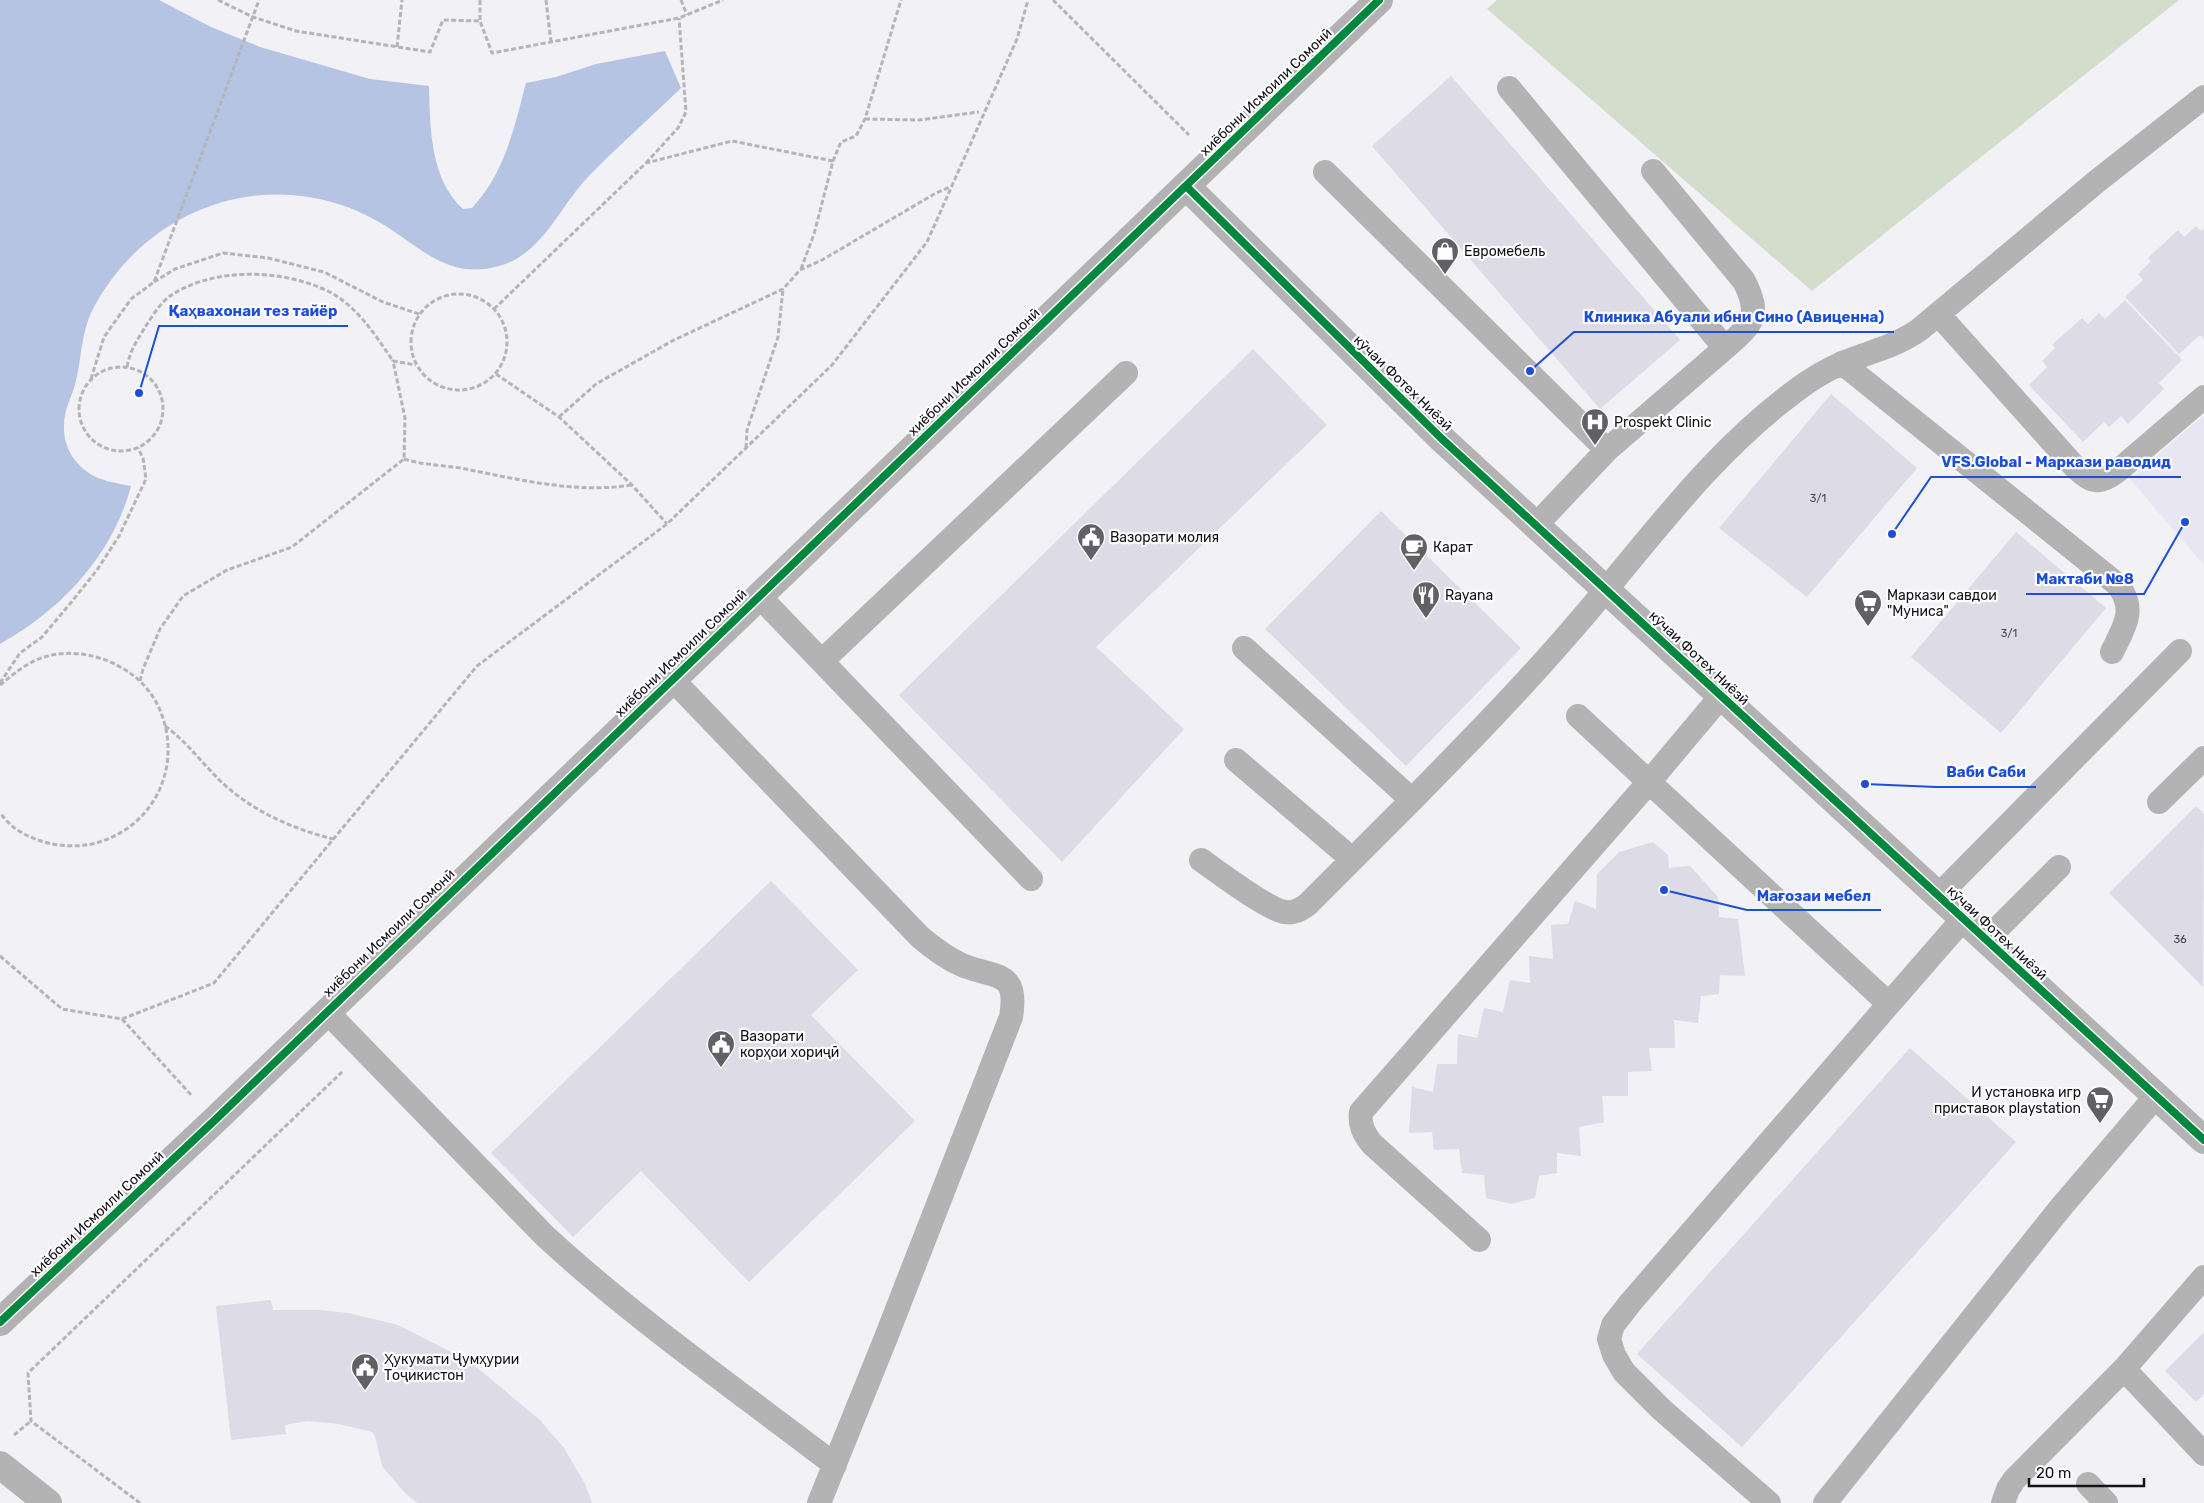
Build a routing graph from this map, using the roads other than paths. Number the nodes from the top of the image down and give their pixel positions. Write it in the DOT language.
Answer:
graph roads {
  1 [pos="1379,0"];
  2 [pos="1509,88"];
  3 [pos="2204,97"];
  4 [pos="1653,171"];
  5 [pos="1325,172"];
  6 [pos="1186,186"];
  7 [pos="1939,314"];
  8 [pos="1725,348"];
  9 [pos="1842,364"];
  10 [pos="1126,373"];
  11 [pos="2204,397"];
  12 [pos="1607,450"];
  13 [pos="1536,525"];
  14 [pos="1606,589"];
  15 [pos="759,596"];
  16 [pos="1244,648"];
  17 [pos="2112,652"];
  18 [pos="2180,652"];
  19 [pos="822,662"];
  20 [pos="672,679"];
  21 [pos="1722,695"];
  22 [pos="1578,716"];
  23 [pos="2204,758"];
  24 [pos="1236,760"];
  25 [pos="1649,782"];
  26 [pos="1412,800"];
  27 [pos="2159,802"];
  28 [pos="1201,860"];
  29 [pos="1352,860"];
  30 [pos="2060,867"];
  31 [pos="1031,879"];
  32 [pos="1939,895"];
  33 [pos="1963,919"];
  34 [pos="1986,940"];
  35 [pos="1888,1004"];
  36 [pos="326,1011"];
  37 [pos="2156,1096"];
  38 [pos="2204,1140"];
  39 [pos="1479,1240"];
  40 [pos="2204,1277"];
  41 [pos="0,1322"];
  42 [pos="2124,1369"];
  43 [pos="2204,1454"];
  44 [pos="0,1465"];
  45 [pos="835,1465"];
  46 [pos="2088,1484"];
  47 [pos="48,1503"];
  48 [pos="819,1503"];
  49 [pos="1769,1503"];
  50 [pos="1825,1503"];
  51 [pos="2003,1503"];
  52 [pos="2106,1503"];
  1 -- 6 [label="street, хиёбони Исмоили Сомонӣ"];
  2 -- 8 [label="lane"];
  3 -- 7 [label="lane"];
  4 -- 8 [label="lane"];
  5 -- 12 [label="lane"];
  6 -- 13 [label="street, кӯчаи Фотех Ниёзӣ"];
  6 -- 15 [label="street, хиёбони Исмоили Сомонӣ"];
  7 -- 9 [label="lane"];
  7 -- 11 [label="lane"];
  8 -- 12 [label="lane"];
  9 -- 14 [label="lane"];
  9 -- 17 [label="lane"];
  10 -- 19 [label="lane"];
  12 -- 13 [label="lane"];
  13 -- 14 [label="street, кӯчаи Фотех Ниёзӣ"];
  14 -- 21 [label="street, кӯчаи Фотех Ниёзӣ"];
  14 -- 26 [label="lane"];
  15 -- 19 [label="lane"];
  15 -- 20 [label="street, хиёбони Исмоили Сомонӣ"];
  16 -- 26 [label="lane"];
  18 -- 32 [label="lane"];
  19 -- 31 [label="lane"];
  20 -- 36 [label="street, хиёбони Исмоили Сомонӣ"];
  20 -- 45 [label="lane"];
  21 -- 25 [label="lane"];
  21 -- 32 [label="street, кӯчаи Фотех Ниёзӣ"];
  22 -- 25 [label="lane"];
  23 -- 27 [label="lane"];
  24 -- 29 [label="lane"];
  25 -- 35 [label="lane"];
  25 -- 39 [label="lane"];
  26 -- 29 [label="lane"];
  28 -- 29 [label="lane"];
  30 -- 34 [label="lane"];
  32 -- 33 [label="street, кӯчаи Фотех Ниёзӣ"];
  33 -- 34 [label="street, кӯчаи Фотех Ниёзӣ"];
  33 -- 35 [label="lane"];
  34 -- 37 [label="street, кӯчаи Фотех Ниёзӣ"];
  35 -- 49 [label="lane"];
  36 -- 41 [label="street, хиёбони Исмоили Сомонӣ"];
  36 -- 45 [label="lane"];
  37 -- 38 [label="street, кӯчаи Фотех Ниёзӣ"];
  37 -- 50 [label="lane"];
  40 -- 42 [label="lane"];
  42 -- 43 [label="lane"];
  42 -- 51 [label="lane"];
  44 -- 47 [label="street"];
  45 -- 48 [label="lane"];
  46 -- 52 [label="lane"];
}
